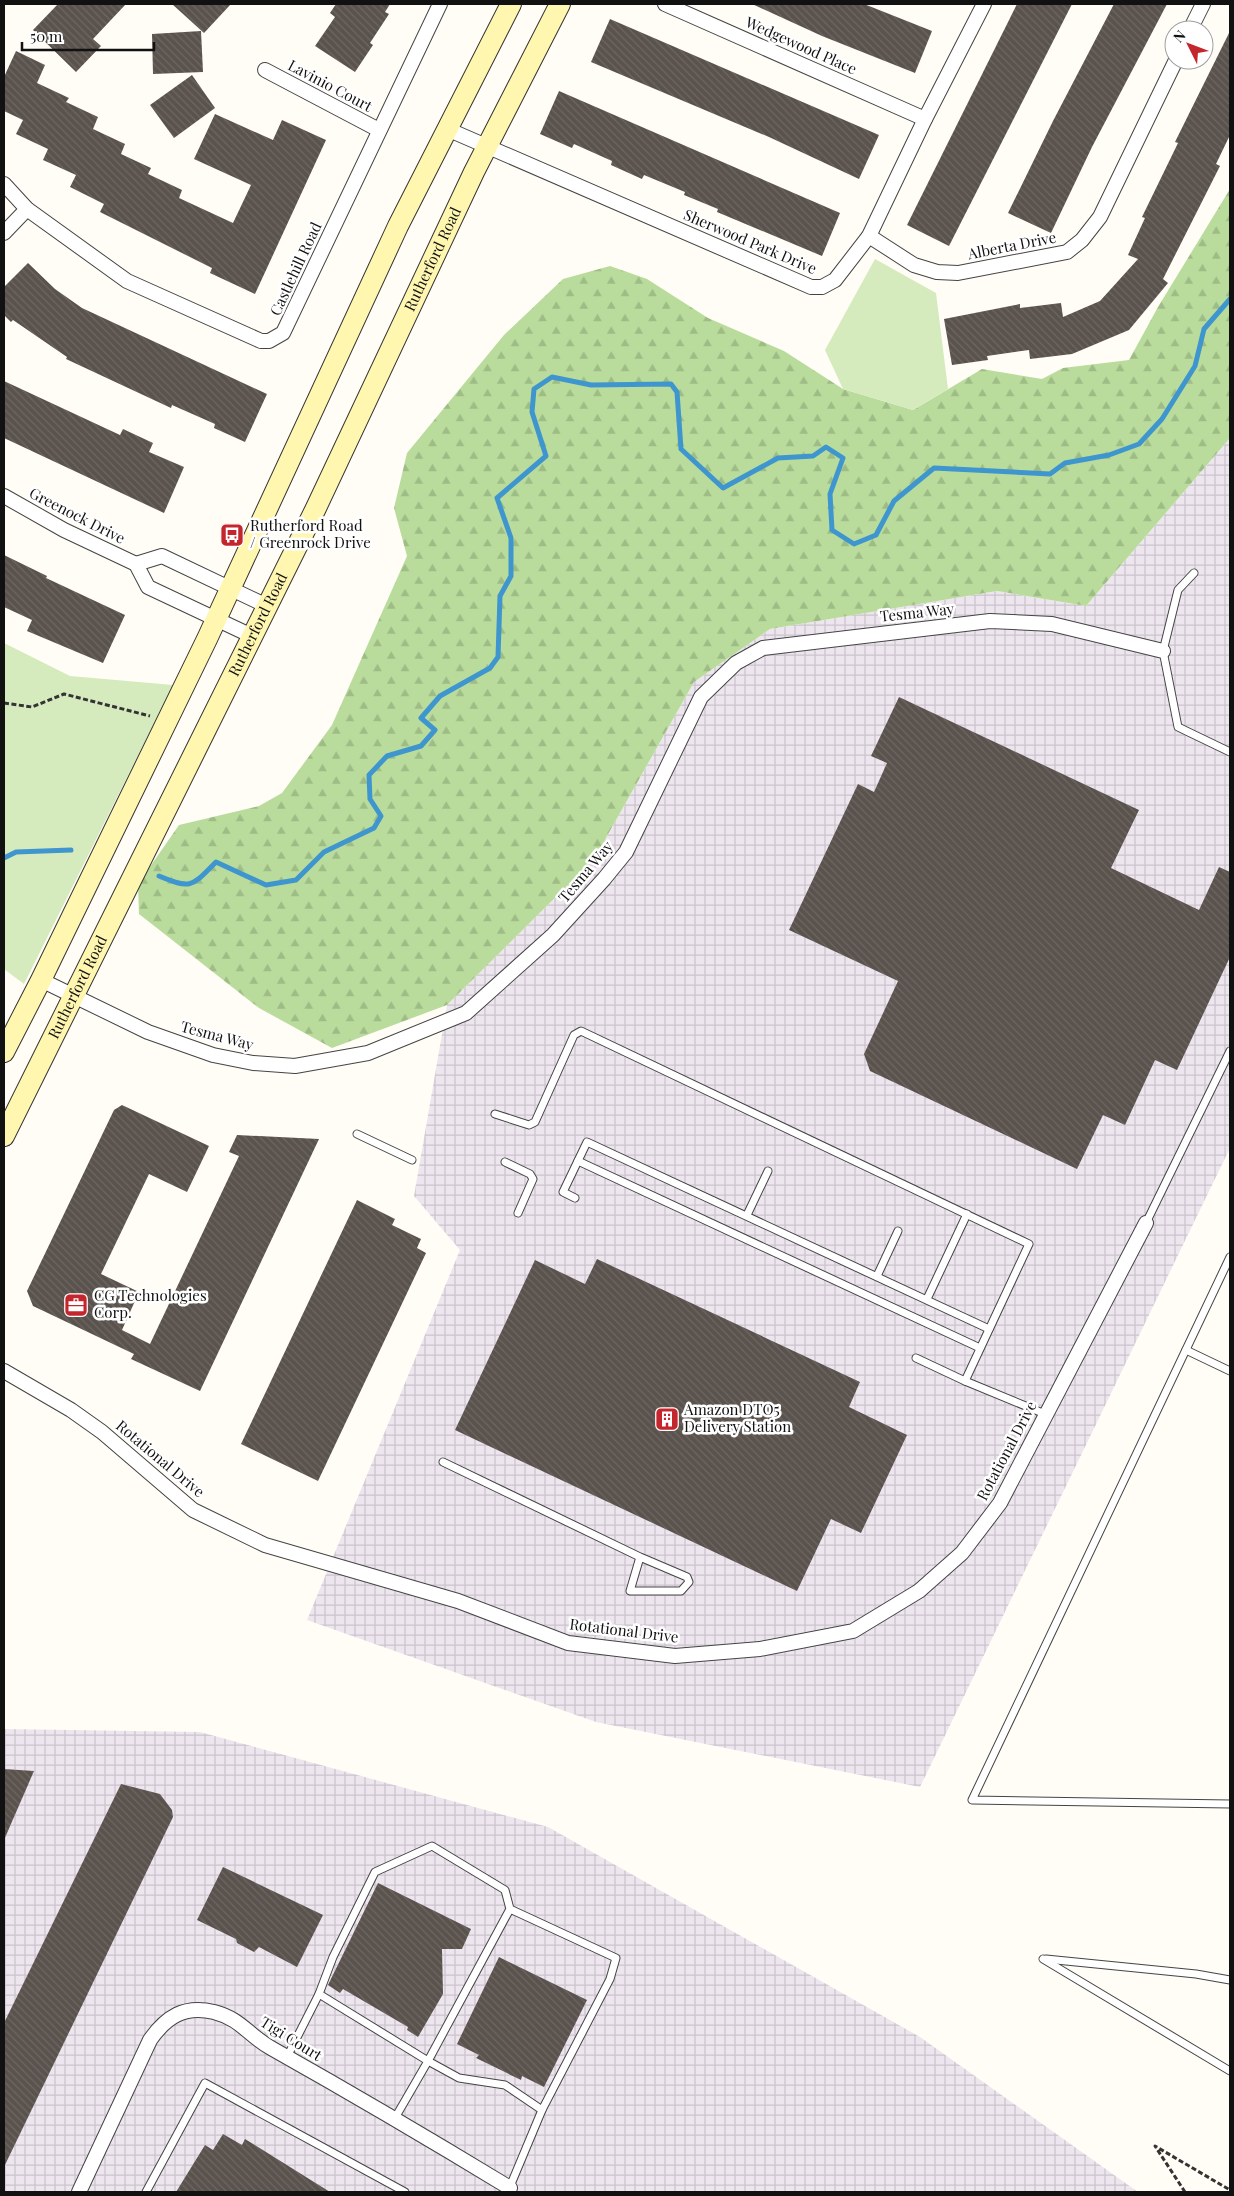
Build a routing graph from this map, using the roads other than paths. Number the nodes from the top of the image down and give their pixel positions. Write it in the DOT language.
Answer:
graph roads {
  1 [pos="440,4"];
  2 [pos="511,4"];
  3 [pos="560,4"];
  4 [pos="664,4"];
  5 [pos="984,4"];
  6 [pos="1204,4"];
  7 [pos="1195,20"];
  8 [pos="265,70"];
  9 [pos="1171,70"];
  10 [pos="924,119"];
  11 [pos="447,129"];
  12 [pos="379,130"];
  13 [pos="487,148"];
  14 [pos="4,184"];
  15 [pos="27,209"];
  16 [pos="4,233"];
  17 [pos="869,236"];
  18 [pos="4,496"];
  19 [pos="136,564"];
  20 [pos="1194,573"];
  21 [pos="230,588"];
  22 [pos="267,606"];
  23 [pos="216,618"];
  24 [pos="252,636"];
  25 [pos="1163,651"];
  26 [pos="1230,752"];
  27 [pos="41,980"];
  28 [pos="72,996"];
  29 [pos="1230,1051"];
  30 [pos="4,1052"];
  31 [pos="495,1114"];
  32 [pos="357,1134"];
  33 [pos="4,1136"];
  34 [pos="412,1160"];
  35 [pos="504,1162"];
  36 [pos="578,1162"];
  37 [pos="768,1171"];
  38 [pos="575,1198"];
  39 [pos="518,1213"];
  40 [pos="967,1214"];
  41 [pos="747,1215"];
  42 [pos="1146,1222"];
  43 [pos="898,1231"];
  44 [pos="1230,1257"];
  45 [pos="877,1276"];
  46 [pos="927,1299"];
  47 [pos="989,1329"];
  48 [pos="980,1348"];
  49 [pos="1186,1350"];
  50 [pos="916,1358"];
  51 [pos="1230,1370"];
  52 [pos="4,1371"];
  53 [pos="965,1381"];
  54 [pos="1045,1414"];
  55 [pos="443,1462"];
  56 [pos="640,1557"];
  57 [pos="1230,1804"];
  58 [pos="510,1909"];
  59 [pos="1230,1980"];
  60 [pos="319,1994"];
  61 [pos="287,2057"];
  62 [pos="428,2061"];
  63 [pos="1230,2071"];
  64 [pos="542,2110"];
  65 [pos="395,2118"];
  66 [pos="508,2190"];
  67 [pos="78,2192"];
  68 [pos="146,2192"];
  69 [pos="405,2192"];
  1 -- 12 [label="street, Castlehill Road"];
  2 -- 11 [label="main road"];
  3 -- 13 [label="main road, Rutherford Road"];
  4 -- 10 [label="street, Wedgewood Place"];
  5 -- 10 [label="street, Sherwood Park Drive"];
  6 -- 7 [label="street"];
  8 -- 12 [label="street, Lavinio Court"];
  9 -- 17 [label="street, Alberta Drive"];
  10 -- 17 [label="street, Sherwood Park Drive"];
  11 -- 13 [label="street, Sherwood Park Drive"];
  11 -- 21 [label="main road"];
  12 -- 15 [label="street, Castlehill Road"];
  13 -- 17 [label="street, Sherwood Park Drive"];
  13 -- 22 [label="main road, Rutherford Road"];
  14 -- 15 [label="street, Castlehill Road"];
  15 -- 16 [label="street"];
  18 -- 19 [label="street, Greenock Drive"];
  19 -- 21 [label="street"];
  19 -- 23 [label="street"];
  20 -- 25 [label="lane"];
  21 -- 22 [label="street"];
  21 -- 23 [label="main road"];
  22 -- 24 [label="main road, Rutherford Road"];
  23 -- 24 [label="street"];
  23 -- 27 [label="main road"];
  24 -- 28 [label="main road, Rutherford Road"];
  25 -- 26 [label="lane"];
  25 -- 28 [label="street, Tesma Way"];
  27 -- 28 [label="street, Tesma Way"];
  27 -- 30 [label="main road"];
  28 -- 33 [label="main road, Rutherford Road"];
  29 -- 42 [label="lane"];
  31 -- 40 [label="lane"];
  32 -- 34 [label="lane"];
  35 -- 39 [label="lane"];
  36 -- 38 [label="lane"];
  36 -- 41 [label="lane"];
  36 -- 48 [label="lane"];
  37 -- 41 [label="lane"];
  40 -- 46 [label="lane"];
  40 -- 47 [label="lane"];
  41 -- 45 [label="lane"];
  42 -- 54 [label="street, Rotational Drive"];
  43 -- 45 [label="lane"];
  44 -- 49 [label="lane"];
  45 -- 46 [label="lane"];
  46 -- 47 [label="lane"];
  47 -- 48 [label="lane"];
  48 -- 53 [label="lane"];
  49 -- 51 [label="lane"];
  49 -- 57 [label="lane"];
  50 -- 53 [label="lane"];
  52 -- 54 [label="street, Rotational Drive"];
  53 -- 54 [label="lane"];
  55 -- 56 [label="lane"];
  56 -- 56 [label="lane"];
  58 -- 60 [label="lane"];
  58 -- 62 [label="lane"];
  58 -- 64 [label="lane"];
  59 -- 63 [label="lane"];
  60 -- 61 [label="lane"];
  60 -- 62 [label="lane"];
  61 -- 65 [label="street, Tigi Court"];
  61 -- 67 [label="street, Tigi Court"];
  62 -- 64 [label="lane"];
  62 -- 65 [label="lane"];
  64 -- 66 [label="lane"];
  65 -- 66 [label="street, Tigi Court"];
  68 -- 69 [label="lane"];
}
